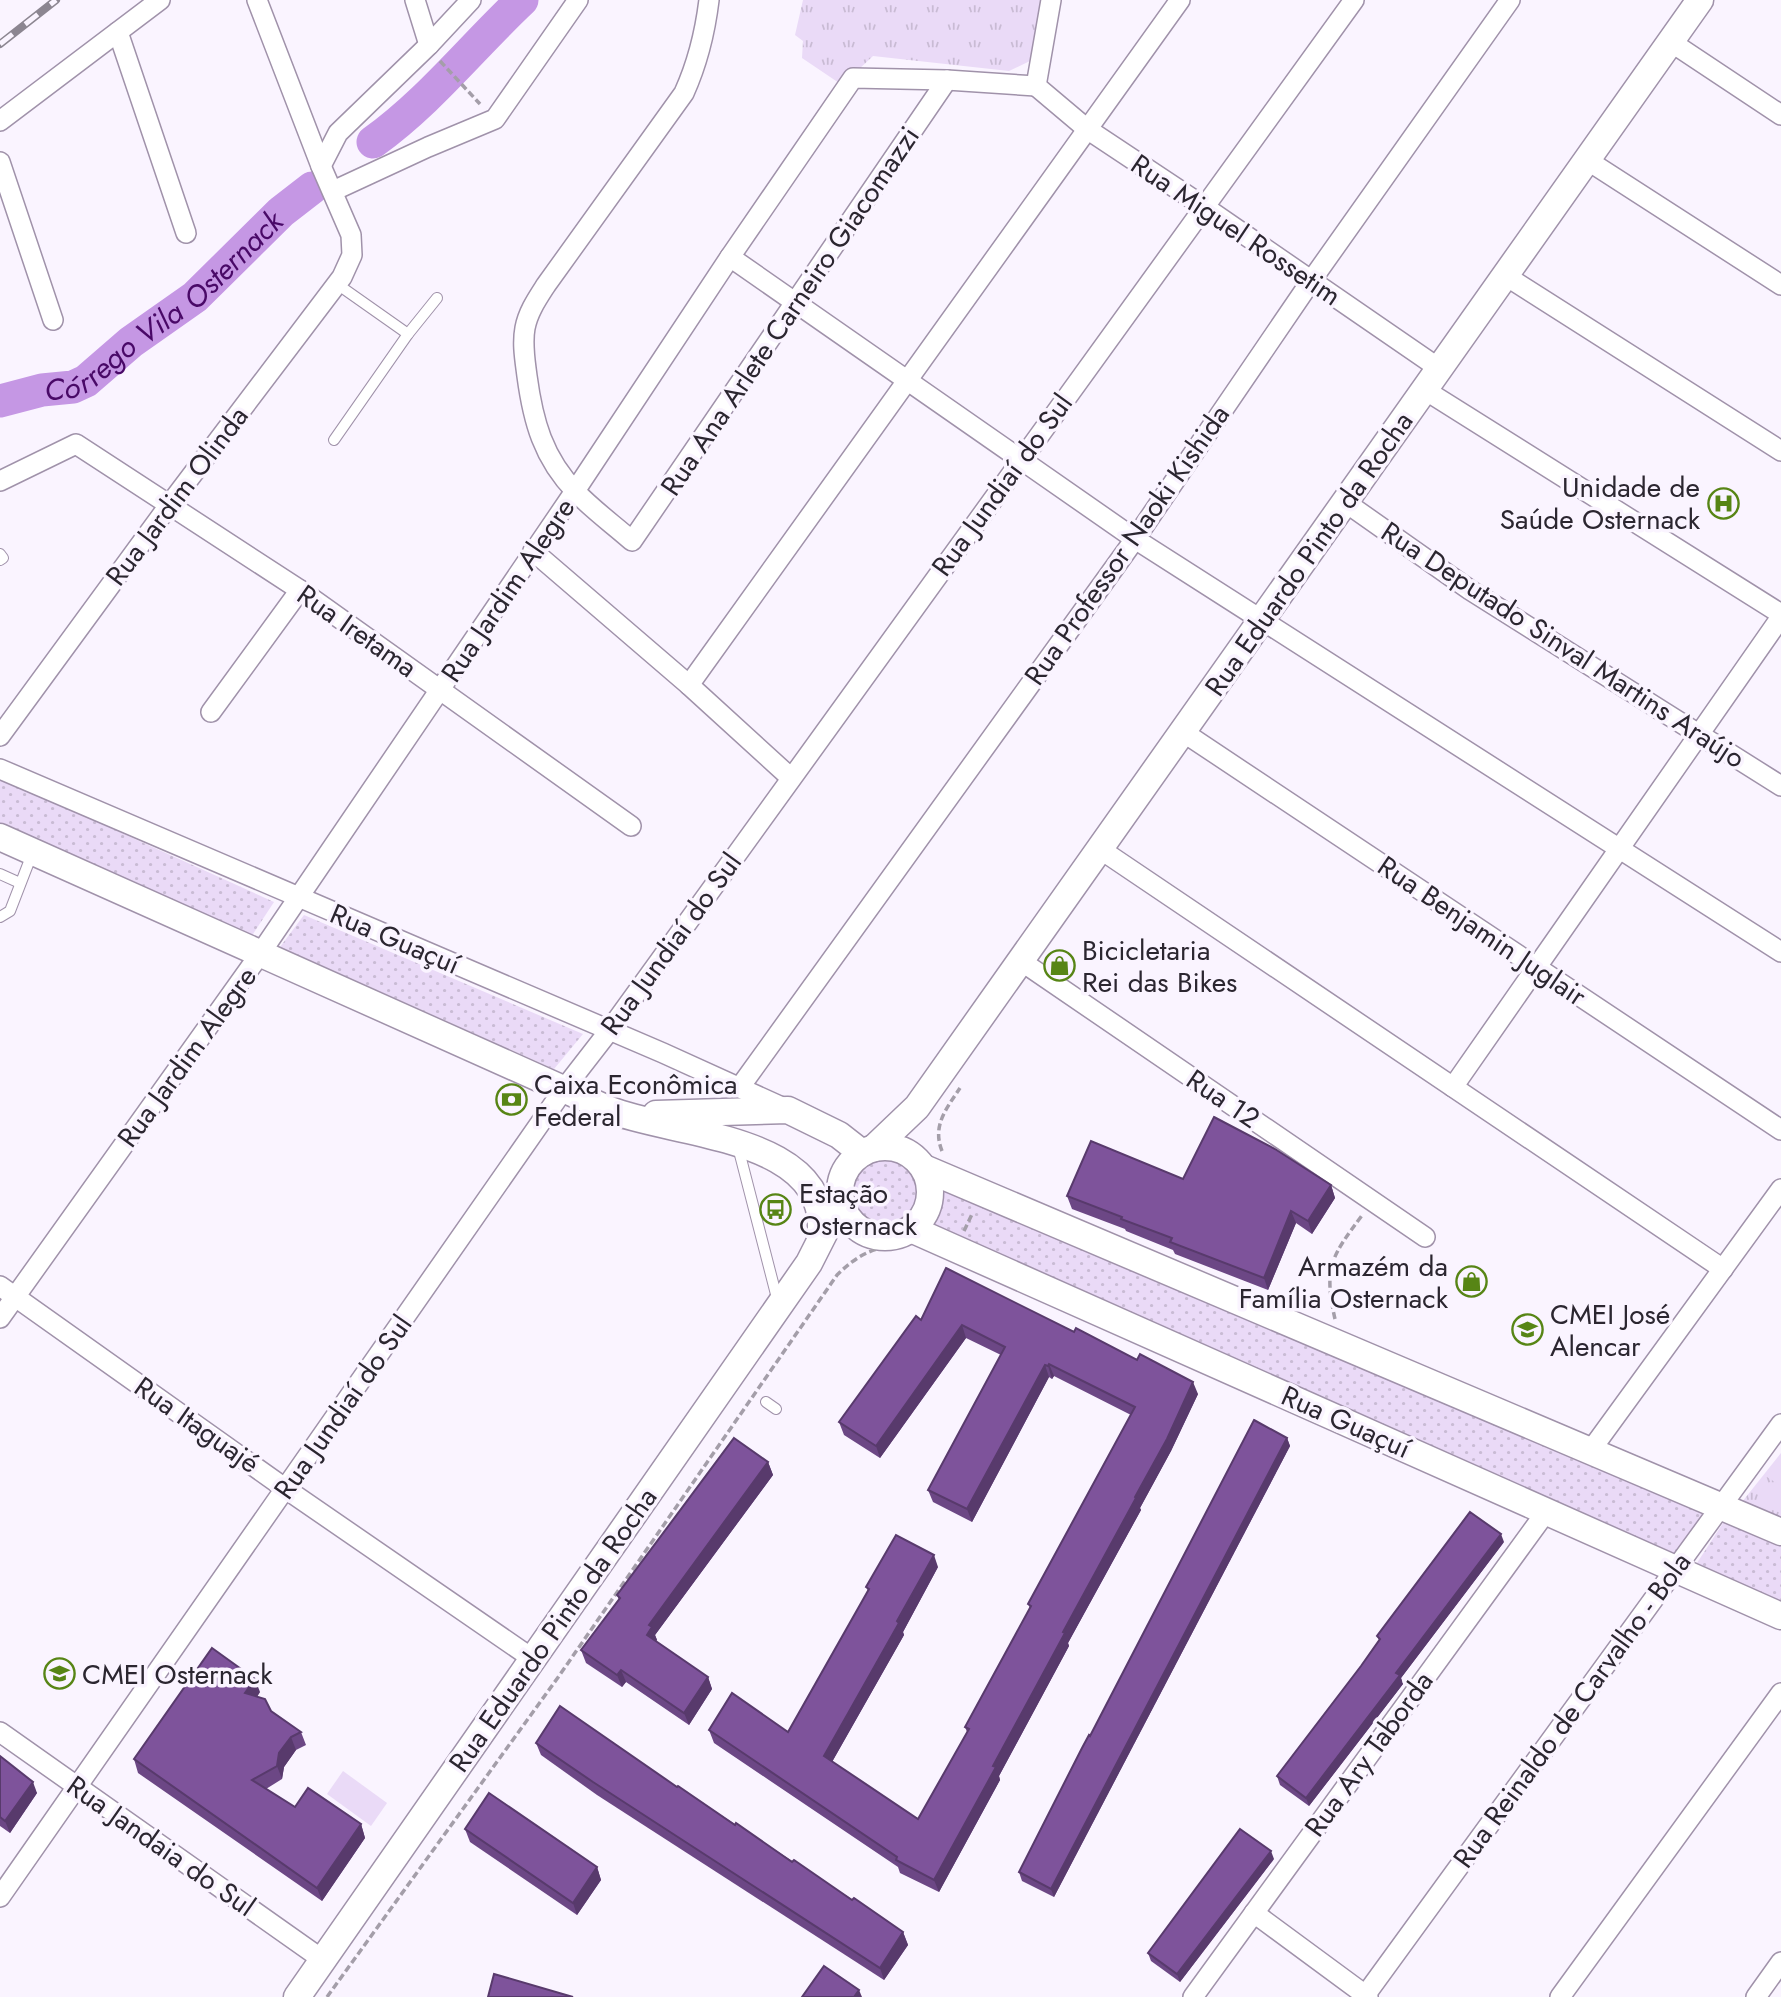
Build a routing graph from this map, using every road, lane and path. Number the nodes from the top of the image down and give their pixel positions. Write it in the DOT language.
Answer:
graph roads {
  1 [pos="160,0"];
  2 [pos="257,0"];
  3 [pos="415,0"];
  4 [pos="471,0"];
  5 [pos="578,0"];
  6 [pos="709,0"];
  7 [pos="1051,0"];
  8 [pos="1180,0"];
  9 [pos="1354,0"];
  10 [pos="1510,0"];
  11 [pos="1700,0"];
  12 [pos="118,32"];
  13 [pos="1671,42"];
  14 [pos="432,50"];
  15 [pos="947,80"];
  16 [pos="1036,86"];
  17 [pos="464,88"];
  18 [pos="1781,115"];
  19 [pos="0,121"];
  20 [pos="1087,129"];
  21 [pos="1587,160"];
  22 [pos="0,162"];
  23 [pos="321,166"];
  24 [pos="333,191"];
  25 [pos="1203,206"];
  26 [pos="186,233"];
  27 [pos="730,257"];
  28 [pos="1506,276"];
  29 [pos="1311,281"];
  30 [pos="337,284"];
  31 [pos="1781,285"];
  32 [pos="437,298"];
  33 [pos="793,303"];
  34 [pos="53,320"];
  35 [pos="408,334"];
  36 [pos="1432,379"];
  37 [pos="907,381"];
  38 [pos="334,440"];
  39 [pos="1781,451"];
  40 [pos="1020,460"];
  41 [pos="0,481"];
  42 [pos="575,491"];
  43 [pos="1345,502"];
  44 [pos="170,504"];
  45 [pos="1135,538"];
  46 [pos="533,551"];
  47 [pos="0,554"];
  48 [pos="0,560"];
  49 [pos="300,590"];
  50 [pos="1781,615"];
  51 [pos="1263,619"];
  52 [pos="689,685"];
  53 [pos="440,690"];
  54 [pos="211,712"];
  55 [pos="1183,732"];
  56 [pos="1699,734"];
  57 [pos="0,736"];
  58 [pos="0,769"];
  59 [pos="791,778"];
  60 [pos="1781,786"];
  61 [pos="631,827"];
  62 [pos="0,837"];
  63 [pos="1620,848"];
  64 [pos="1100,849"];
  65 [pos="33,852"];
  66 [pos="0,874"];
  67 [pos="20,883"];
  68 [pos="299,897"];
  69 [pos="0,917"];
  70 [pos="1781,952"];
  71 [pos="260,954"];
  72 [pos="1021,961"];
  73 [pos="1536,968"];
  74 [pos="609,1031"];
  75 [pos="965,1081"];
  76 [pos="740,1087"];
  77 [pos="1452,1087"];
  78 [pos="564,1089"];
  79 [pos="917,1107"];
  80 [pos="788,1110"];
  81 [pos="623,1115"];
  82 [pos="1781,1130"];
  83 [pos="737,1143"];
  84 [pos="868,1151"];
  85 [pos="947,1157"];
  86 [pos="921,1164"];
  87 [pos="807,1183"];
  88 [pos="1781,1189"];
  89 [pos="841,1193"];
  90 [pos="1372,1201"];
  91 [pos="978,1202"];
  92 [pos="869,1234"];
  93 [pos="1425,1237"];
  94 [pos="908,1238"];
  95 [pos="961,1238"];
  96 [pos="813,1255"];
  97 [pos="1723,1269"];
  98 [pos="8,1291"];
  99 [pos="779,1307"];
  100 [pos="0,1318"];
  101 [pos="1341,1344"];
  102 [pos="766,1402"];
  103 [pos="776,1409"];
  104 [pos="1781,1424"];
  105 [pos="1591,1450"];
  106 [pos="286,1489"];
  107 [pos="1721,1505"];
  108 [pos="1546,1511"];
  109 [pos="1781,1532"];
  110 [pos="1675,1569"];
  111 [pos="1781,1616"];
  112 [pos="533,1659"];
  113 [pos="1781,1693"];
  114 [pos="0,1732"];
  115 [pos="78,1787"];
  116 [pos="0,1897"];
  117 [pos="1254,1913"];
  118 [pos="323,1960"];
  119 [pos="1781,1962"];
  120 [pos="1366,1996"];
  121 [pos="297,1997"];
  122 [pos="327,1997"];
  123 [pos="1193,1997"];
  124 [pos="1560,1997"];
  125 [pos="1756,1997"];
  1 -- 12 [label="street"];
  2 -- 23 [label="street"];
  3 -- 14 [label="street"];
  4 -- 14 [label="street"];
  5 -- 24 [label="street"];
  6 -- 42 [label="street"];
  7 -- 16 [label="street"];
  8 -- 20 [label="street"];
  9 -- 25 [label="street, Rua Jundiaí do Sul"];
  10 -- 29 [label="street, Rua Professor Naoki Kishida"];
  11 -- 13 [label="main road, Rua Eduardo Pinto da Rocha"];
  12 -- 19 [label="street"];
  12 -- 26 [label="street"];
  13 -- 18 [label="street"];
  13 -- 21 [label="main road, Rua Eduardo Pinto da Rocha"];
  14 -- 17 [label="path"];
  14 -- 23 [label="street"];
  15 -- 16 [label="street, Rua Jardim Alegre"];
  15 -- 27 [label="street, Rua Jardim Alegre"];
  15 -- 33 [label="street, Rua Ana Arlete Carneiro Giacomazzi"];
  16 -- 20 [label="street, Rua Miguel Rossetim"];
  20 -- 25 [label="street, Rua Miguel Rossetim"];
  20 -- 37 [label="street"];
  21 -- 28 [label="main road, Rua Eduardo Pinto da Rocha"];
  21 -- 31 [label="street"];
  22 -- 34 [label="street"];
  23 -- 24 [label="street"];
  24 -- 30 [label="street, Rua Jardim Olinda"];
  25 -- 29 [label="street, Rua Miguel Rossetim"];
  25 -- 40 [label="street, Rua Jundiaí do Sul"];
  27 -- 33 [label="street"];
  27 -- 42 [label="street, Rua Jardim Alegre"];
  28 -- 36 [label="main road, Rua Eduardo Pinto da Rocha"];
  28 -- 39 [label="street"];
  29 -- 36 [label="street, Rua Miguel Rossetim"];
  29 -- 45 [label="street, Rua Professor Naoki Kishida"];
  30 -- 35 [label="lane"];
  30 -- 44 [label="street, Rua Jardim Olinda"];
  32 -- 35 [label="lane"];
  33 -- 37 [label="street"];
  33 -- 42 [label="street, Rua Ana Arlete Carneiro Giacomazzi"];
  35 -- 38 [label="lane"];
  36 -- 43 [label="main road, Rua Eduardo Pinto da Rocha"];
  36 -- 50 [label="street, Rua Miguel Rossetim"];
  37 -- 40 [label="street"];
  37 -- 52 [label="street"];
  40 -- 45 [label="street"];
  40 -- 59 [label="street, Rua Jundiaí do Sul"];
  41 -- 44 [label="street, Rua Iretama"];
  42 -- 46 [label="street, Rua Jardim Alegre"];
  43 -- 51 [label="main road, Rua Eduardo Pinto da Rocha"];
  43 -- 56 [label="street, Rua Deputado Sinval Martins Araújo"];
  44 -- 49 [label="street, Rua Iretama"];
  44 -- 57 [label="street, Rua Jardim Olinda"];
  45 -- 51 [label="street"];
  45 -- 76 [label="street, Rua Professor Naoki Kishida"];
  46 -- 52 [label="street"];
  46 -- 53 [label="street, Rua Jardim Alegre"];
  47 -- 48 [label="lane"];
  49 -- 53 [label="street, Rua Iretama"];
  49 -- 54 [label="street"];
  50 -- 56 [label="street"];
  51 -- 55 [label="main road, Rua Eduardo Pinto da Rocha"];
  51 -- 63 [label="street"];
  52 -- 59 [label="street"];
  53 -- 61 [label="street, Rua Iretama"];
  53 -- 68 [label="street, Rua Jardim Alegre"];
  55 -- 64 [label="main road, Rua Eduardo Pinto da Rocha"];
  55 -- 73 [label="street, Rua Benjamin Juglair"];
  56 -- 60 [label="street, Rua Deputado Sinval Martins Araújo"];
  56 -- 63 [label="street"];
  58 -- 68 [label="street, Rua Guaçuí"];
  59 -- 74 [label="street, Rua Jundiaí do Sul"];
  62 -- 65 [label="main road, Rua Guaçuí"];
  63 -- 70 [label="street"];
  63 -- 73 [label="street"];
  64 -- 72 [label="main road, Rua Eduardo Pinto da Rocha"];
  64 -- 77 [label="street"];
  65 -- 67 [label="lane"];
  65 -- 71 [label="main road, Rua Guaçuí"];
  66 -- 67 [label="lane"];
  67 -- 69 [label="lane"];
  68 -- 71 [label="street, Rua Jardim Alegre"];
  68 -- 74 [label="street, Rua Guaçuí"];
  71 -- 78 [label="main road, Rua Guaçuí"];
  71 -- 98 [label="street, Rua Jardim Alegre"];
  72 -- 79 [label="main road, Rua Eduardo Pinto da Rocha"];
  72 -- 90 [label="street, Rua 12"];
  73 -- 77 [label="street"];
  73 -- 82 [label="street, Rua Benjamin Juglair"];
  74 -- 76 [label="street, Rua Guaçuí"];
  74 -- 78 [label="street, Rua Jundiaí do Sul"];
  75 -- 85 [label="path"];
  76 -- 80 [label="street, Rua Guaçuí"];
  77 -- 97 [label="street"];
  78 -- 81 [label="main road, Rua Guaçuí"];
  78 -- 106 [label="street, Rua Jundiaí do Sul"];
  79 -- 84 [label="main road, Rua Eduardo Pinto da Rocha"];
  79 -- 86 [label="main road"];
  80 -- 81 [label="main road, Rua Guaçuí"];
  80 -- 83 [label="main road"];
  80 -- 84 [label="main road, Rua Guaçuí"];
  81 -- 83 [label="main road, Rua Guaçuí"];
  83 -- 87 [label="main road, Rua Guaçuí"];
  83 -- 99 [label="lane"];
  84 -- 86 [label="main road"];
  84 -- 89 [label="main road"];
  86 -- 94 [label="main road"];
  86 -- 101 [label="main road"];
  87 -- 89 [label="main road"];
  87 -- 96 [label="main road, Rua Eduardo Pinto da Rocha"];
  88 -- 97 [label="street"];
  89 -- 92 [label="main road"];
  89 -- 96 [label="main road, Rua Eduardo Pinto da Rocha"];
  90 -- 93 [label="street, Rua 12"];
  90 -- 101 [label="path"];
  91 -- 95 [label="path"];
  92 -- 94 [label="main road"];
  92 -- 96 [label="main road, Rua Eduardo Pinto da Rocha"];
  94 -- 108 [label="main road, Rua Guaçuí"];
  94 -- 122 [label="path"];
  96 -- 99 [label="main road, Rua Eduardo Pinto da Rocha"];
  97 -- 105 [label="street"];
  98 -- 100 [label="street, Rua Jardim Alegre"];
  98 -- 106 [label="street, Rua Itaguajé"];
  99 -- 112 [label="main road, Rua Eduardo Pinto da Rocha"];
  101 -- 105 [label="main road"];
  102 -- 103 [label="lane"];
  104 -- 107 [label="street, Rua Reinaldo de Carvalho - Bola"];
  105 -- 107 [label="main road"];
  106 -- 112 [label="street, Rua Itaguajé"];
  106 -- 115 [label="street, Rua Jundiaí do Sul"];
  107 -- 109 [label="main road"];
  107 -- 110 [label="street, Rua Reinaldo de Carvalho - Bola"];
  108 -- 110 [label="main road, Rua Guaçuí"];
  108 -- 117 [label="street, Rua Ary Taborda"];
  110 -- 111 [label="main road, Rua Guaçuí"];
  110 -- 120 [label="street, Rua Reinaldo de Carvalho - Bola"];
  112 -- 118 [label="main road, Rua Eduardo Pinto da Rocha"];
  113 -- 124 [label="street"];
  114 -- 115 [label="street, Rua Jandaia do Sul"];
  115 -- 116 [label="street, Rua Jundiaí do Sul"];
  115 -- 118 [label="street, Rua Jandaia do Sul"];
  117 -- 120 [label="street"];
  117 -- 123 [label="street, Rua Ary Taborda"];
  118 -- 121 [label="main road, Rua Eduardo Pinto da Rocha"];
  119 -- 125 [label="street"];
}
